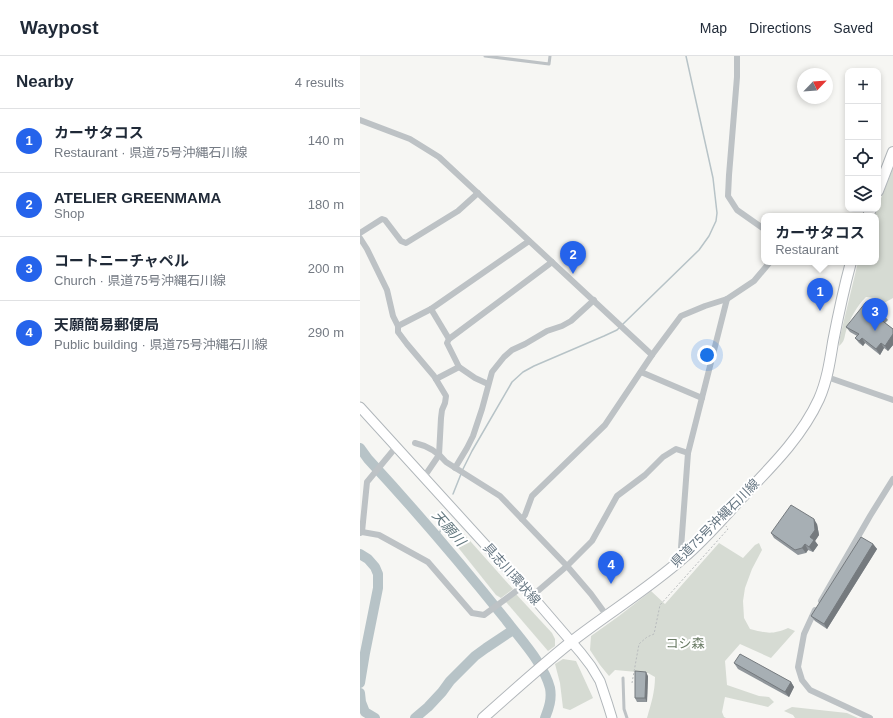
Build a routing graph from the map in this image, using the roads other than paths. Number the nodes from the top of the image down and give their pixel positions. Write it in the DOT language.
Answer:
graph roads {
  1 [pos="484,56"];
  2 [pos="550,56"];
  3 [pos="737,56"];
  4 [pos="360,120"];
  5 [pos="893,152"];
  6 [pos="881,183"];
  7 [pos="478,193"];
  8 [pos="761,227"];
  9 [pos="360,233"];
  10 [pos="360,238"];
  11 [pos="529,241"];
  12 [pos="552,262"];
  13 [pos="767,265"];
  14 [pos="850,265"];
  15 [pos="727,299"];
  16 [pos="594,300"];
  17 [pos="431,309"];
  18 [pos="398,326"];
  19 [pos="449,339"];
  20 [pos="652,355"];
  21 [pos="459,367"];
  22 [pos="641,372"];
  23 [pos="827,377"];
  24 [pos="436,380"];
  25 [pos="488,384"];
  26 [pos="702,398"];
  27 [pos="893,400"];
  28 [pos="360,407"];
  29 [pos="415,442"];
  30 [pos="396,447"];
  31 [pos="688,453"];
  32 [pos="439,455"];
  33 [pos="455,468"];
  34 [pos="424,478"];
  35 [pos="893,479"];
  36 [pos="522,519"];
  37 [pos="361,533"];
  38 [pos="684,558"];
  39 [pos="567,566"];
  40 [pos="523,586"];
  41 [pos="532,596"];
  42 [pos="607,616"];
  43 [pos="571,642"];
  44 [pos="623,678"];
  45 [pos="484,718"];
  46 [pos="612,718"];
  47 [pos="627,718"];
  48 [pos="870,718"];
  1 -- 2 [label="lane"];
  3 -- 8 [label="street"];
  4 -- 7 [label="street"];
  5 -- 6 [label="main road"];
  7 -- 9 [label="street"];
  7 -- 11 [label="street"];
  10 -- 18 [label="street"];
  11 -- 12 [label="street"];
  11 -- 17 [label="street"];
  12 -- 16 [label="street"];
  12 -- 19 [label="street"];
  13 -- 15 [label="street"];
  14 -- 23 [label="main road, 県道75号沖縄石川線"];
  15 -- 20 [label="street"];
  15 -- 26 [label="street"];
  16 -- 20 [label="street"];
  16 -- 25 [label="street"];
  17 -- 18 [label="street"];
  17 -- 19 [label="street"];
  18 -- 24 [label="street"];
  19 -- 21 [label="street"];
  20 -- 22 [label="street"];
  21 -- 24 [label="street"];
  21 -- 25 [label="street"];
  22 -- 26 [label="street"];
  22 -- 36 [label="street"];
  23 -- 27 [label="street"];
  23 -- 38 [label="main road, 県道75号沖縄石川線"];
  24 -- 32 [label="street"];
  25 -- 33 [label="street"];
  26 -- 31 [label="street"];
  28 -- 30 [label="main road, 具志川環状線"];
  29 -- 32 [label="street"];
  30 -- 34 [label="main road, 具志川環状線"];
  30 -- 37 [label="street"];
  31 -- 38 [label="street"];
  31 -- 39 [label="street"];
  32 -- 33 [label="street"];
  32 -- 34 [label="street"];
  33 -- 36 [label="street"];
  34 -- 40 [label="main road, 具志川環状線"];
  35 -- 48 [label="street"];
  36 -- 39 [label="street"];
  37 -- 40 [label="street"];
  38 -- 42 [label="main road, 県道75号沖縄石川線"];
  39 -- 41 [label="street"];
  39 -- 42 [label="street"];
  40 -- 41 [label="main road, 具志川環状線"];
  41 -- 43 [label="main road, 具志川環状線"];
  42 -- 43 [label="main road, 県道75号沖縄石川線"];
  43 -- 45 [label="main road, 県道75号沖縄石川線"];
  43 -- 46 [label="main road, 具志川環状線"];
  44 -- 47 [label="lane"];
}
